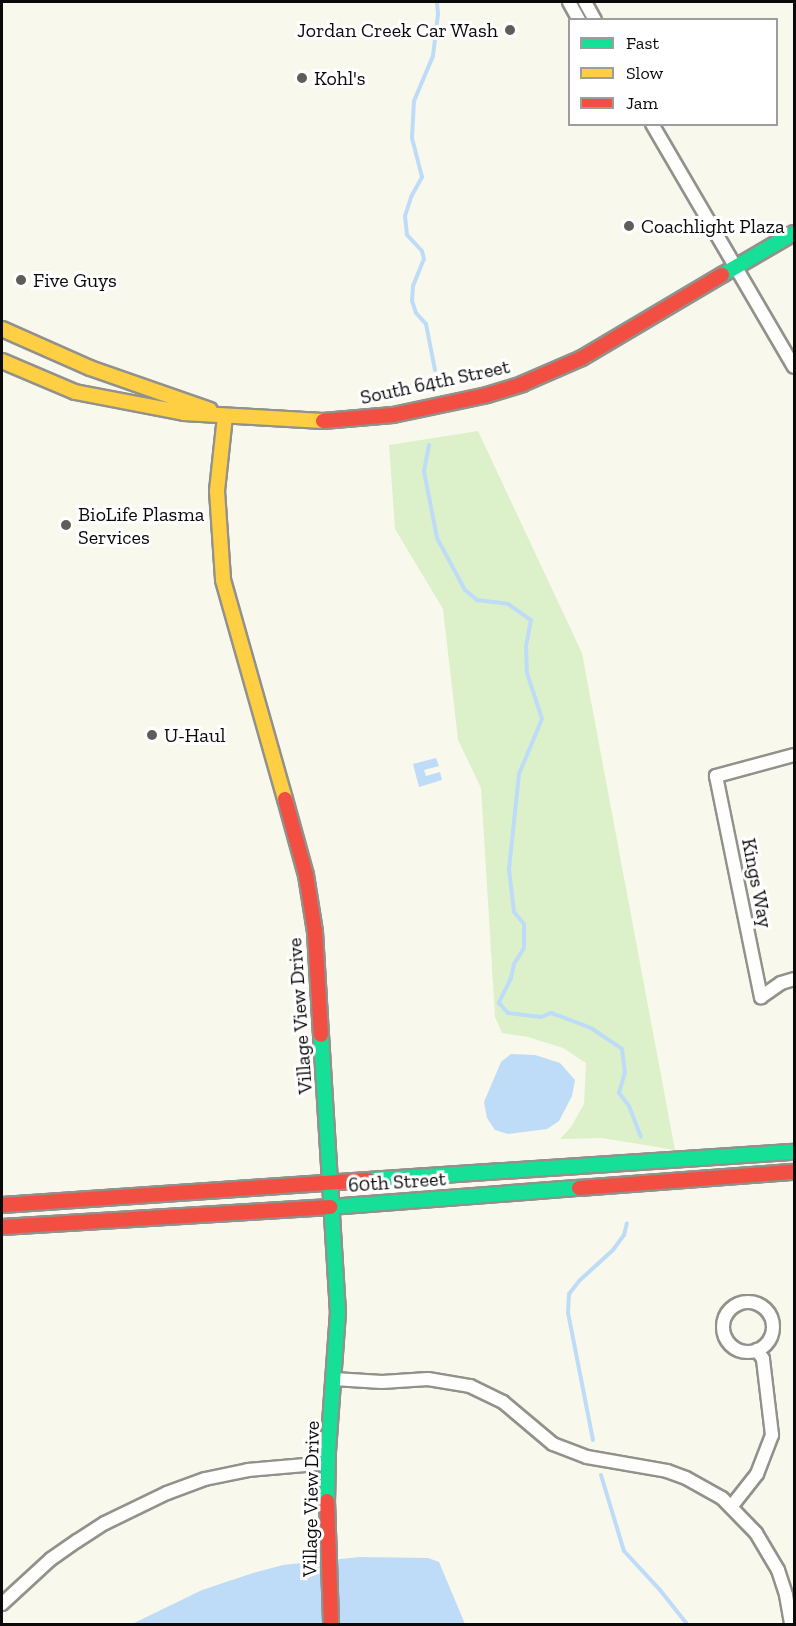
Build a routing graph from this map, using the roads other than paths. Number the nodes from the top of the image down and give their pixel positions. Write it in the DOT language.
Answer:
graph roads {
  1 [pos="569,2"];
  2 [pos="585,2"];
  3 [pos="578,18"];
  4 [pos="593,18"];
  5 [pos="647,126"];
  6 [pos="653,126"];
  7 [pos="672,158"];
  8 [pos="795,233"];
  9 [pos="735,267"];
  10 [pos="2,329"];
  11 [pos="2,361"];
  12 [pos="795,367"];
  13 [pos="225,416"];
  14 [pos="795,755"];
  15 [pos="795,980"];
  16 [pos="795,1152"];
  17 [pos="795,1172"];
  18 [pos="330,1184"];
  19 [pos="2,1204"];
  20 [pos="332,1207"];
  21 [pos="2,1227"];
  22 [pos="757,1350"];
  23 [pos="334,1379"];
  24 [pos="328,1463"];
  25 [pos="731,1507"];
  26 [pos="2,1604"];
  27 [pos="331,1624"];
  28 [pos="791,1624"];
  1 -- 3 [label="street"];
  2 -- 4 [label="street"];
  5 -- 7 [label="street"];
  6 -- 7 [label="street"];
  7 -- 9 [label="street"];
  8 -- 9 [label="street, South 64th Street"];
  9 -- 12 [label="street"];
  9 -- 13 [label="street, South 64th Street"];
  10 -- 13 [label="street, South 64th Street"];
  11 -- 13 [label="street, South 64th Street"];
  13 -- 18 [label="street, Village View Drive"];
  14 -- 15 [label="street, Kings Way"];
  16 -- 18 [label="street, 60th Street"];
  17 -- 20 [label="street, 60th Street"];
  18 -- 19 [label="street, 60th Street"];
  18 -- 20 [label="street, Village View Drive"];
  20 -- 21 [label="street, 60th Street"];
  20 -- 23 [label="street, Village View Drive"];
  22 -- 22 [label="street"];
  22 -- 25 [label="street"];
  23 -- 24 [label="street, Village View Drive"];
  23 -- 25 [label="street"];
  24 -- 26 [label="street"];
  24 -- 27 [label="street, Village View Drive"];
  25 -- 28 [label="street"];
}
